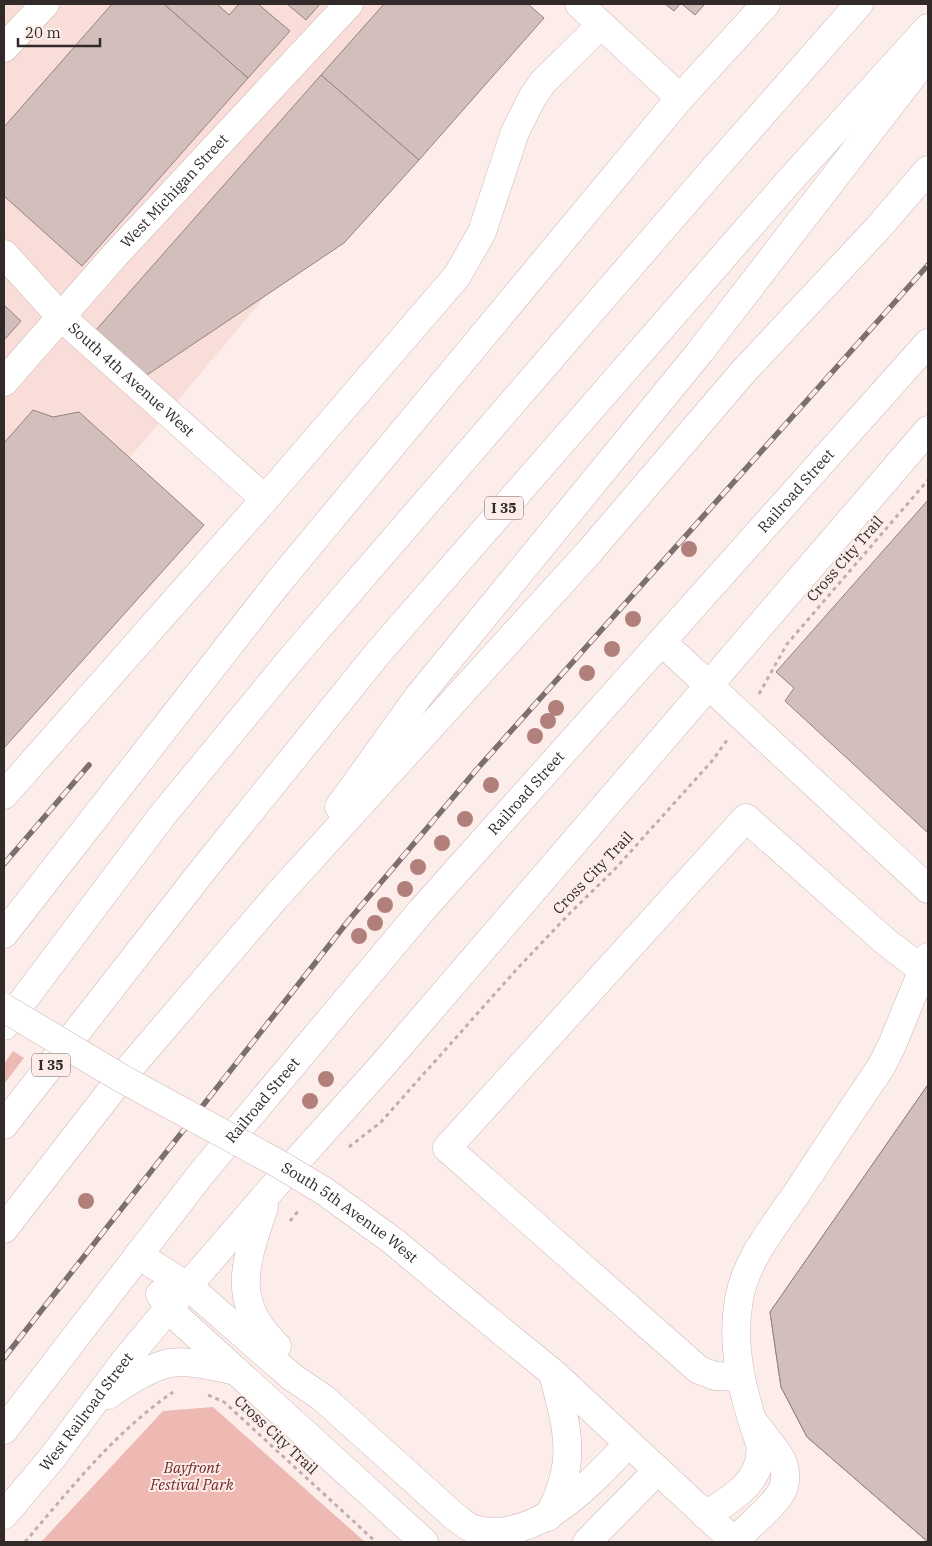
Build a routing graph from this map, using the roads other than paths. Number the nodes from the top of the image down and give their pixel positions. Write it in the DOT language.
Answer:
graph roads {
  1 [pos="45,4"];
  2 [pos="349,4"];
  3 [pos="579,4"];
  4 [pos="766,4"];
  5 [pos="839,4"];
  6 [pos="859,4"];
  7 [pos="601,25"];
  8 [pos="928,28"];
  9 [pos="4,48"];
  10 [pos="928,56"];
  11 [pos="680,98"];
  12 [pos="928,170"];
  13 [pos="707,177"];
  14 [pos="4,254"];
  15 [pos="60,316"];
  16 [pos="928,343"];
  17 [pos="4,382"];
  18 [pos="928,430"];
  19 [pos="265,499"];
  20 [pos="662,642"];
  21 [pos="710,686"];
  22 [pos="4,795"];
  23 [pos="928,889"];
  24 [pos="275,898"];
  25 [pos="4,934"];
  26 [pos="925,964"];
  27 [pos="4,1008"];
  28 [pos="4,1026"];
  29 [pos="121,1078"];
  30 [pos="4,1125"];
  31 [pos="268,1194"];
  32 [pos="4,1229"];
  33 [pos="138,1255"];
  34 [pos="189,1287"];
  35 [pos="168,1309"];
  36 [pos="237,1372"];
  37 [pos="553,1373"];
  38 [pos="740,1377"];
  39 [pos="323,1398"];
  40 [pos="88,1412"];
  41 [pos="751,1418"];
  42 [pos="4,1430"];
  43 [pos="628,1444"];
  44 [pos="658,1470"];
  45 [pos="4,1515"];
  46 [pos="705,1515"];
  47 [pos="546,1521"];
  48 [pos="424,1542"];
  49 [pos="587,1542"];
  50 [pos="734,1542"];
  1 -- 9 [label="main road"];
  2 -- 15 [label="main road, West Michigan Street"];
  3 -- 7 [label="main road"];
  4 -- 11 [label="main road"];
  5 -- 13 [label="main road"];
  6 -- 13 [label="main road"];
  7 -- 11 [label="main road"];
  7 -- 19 [label="main road"];
  8 -- 30 [label="main road, I 35"];
  10 -- 24 [label="main road"];
  11 -- 25 [label="main road"];
  12 -- 24 [label="main road"];
  13 -- 28 [label="main road"];
  14 -- 15 [label="main road, South 4th Avenue West"];
  15 -- 17 [label="main road, West Michigan Street"];
  15 -- 19 [label="main road, South 4th Avenue West"];
  16 -- 20 [label="main road, Railroad Street"];
  18 -- 21 [label="main road"];
  19 -- 22 [label="main road"];
  20 -- 21 [label="main road"];
  20 -- 33 [label="main road, Railroad Street"];
  21 -- 23 [label="main road"];
  21 -- 31 [label="main road"];
  24 -- 29 [label="main road"];
  26 -- 38 [label="main road"];
  26 -- 38 [label="main road"];
  27 -- 29 [label="main road, South 5th Avenue West, bridge"];
  29 -- 32 [label="main road"];
  29 -- 37 [label="main road, South 5th Avenue West, bridge"];
  31 -- 34 [label="main road"];
  31 -- 39 [label="main road"];
  33 -- 34 [label="main road"];
  33 -- 35 [label="main road"];
  33 -- 42 [label="main road"];
  34 -- 35 [label="main road"];
  34 -- 39 [label="main road"];
  35 -- 36 [label="main road"];
  35 -- 40 [label="main road, West Railroad Street"];
  36 -- 40 [label="main road"];
  36 -- 48 [label="main road"];
  37 -- 43 [label="main road, South 5th Avenue West"];
  37 -- 47 [label="main road"];
  38 -- 41 [label="main road"];
  39 -- 47 [label="main road"];
  40 -- 45 [label="main road, West Railroad Street"];
  41 -- 46 [label="main road"];
  41 -- 50 [label="main road"];
  43 -- 44 [label="main road, South 5th Avenue West"];
  43 -- 47 [label="main road"];
  44 -- 46 [label="main road, South 5th Avenue West"];
  44 -- 49 [label="main road"];
  46 -- 50 [label="main road, South 5th Avenue West"];
}
